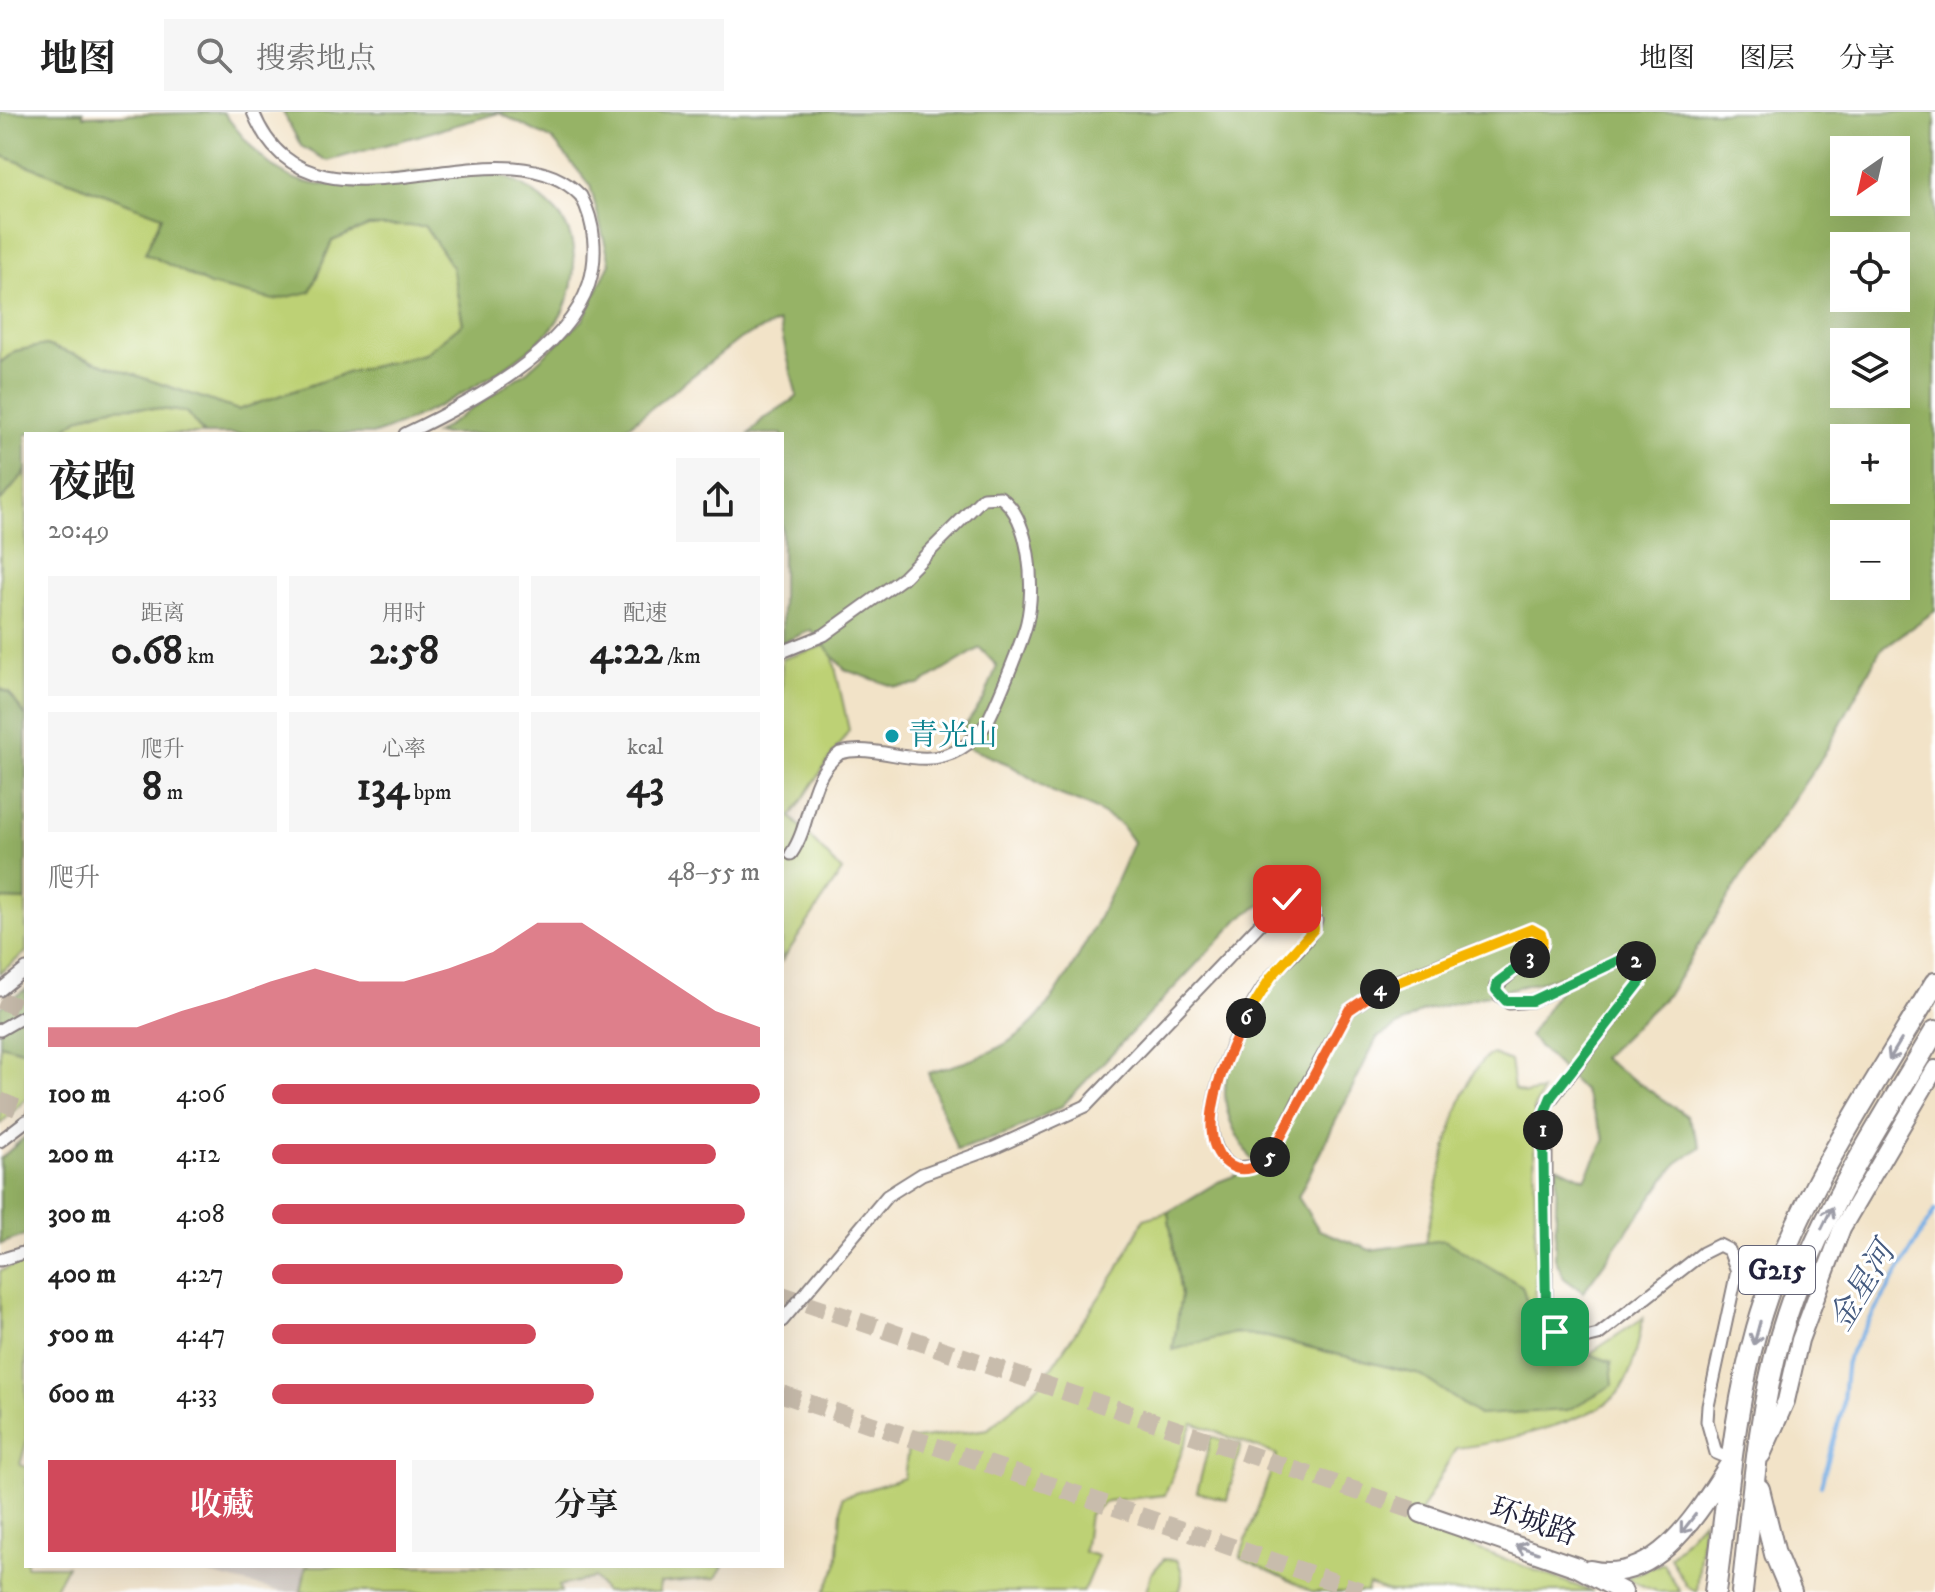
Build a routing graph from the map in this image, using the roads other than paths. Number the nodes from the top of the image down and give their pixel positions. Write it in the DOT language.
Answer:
graph roads {
  1 [pos="253,112"];
  2 [pos="349,165"];
  3 [pos="558,166"];
  4 [pos="409,432"];
  5 [pos="784,651"];
  6 [pos="791,854"];
  7 [pos="24,971"];
  8 [pos="1935,983"];
  9 [pos="0,990"];
  10 [pos="24,1016"];
  11 [pos="0,1030"];
  12 [pos="1935,1031"];
  13 [pos="1935,1069"];
  14 [pos="24,1123"];
  15 [pos="0,1141"];
  16 [pos="24,1253"];
  17 [pos="0,1260"];
  18 [pos="784,1319"];
  19 [pos="1733,1460"];
  20 [pos="1756,1472"];
  21 [pos="1421,1513"];
  22 [pos="1577,1567"];
  23 [pos="1623,1592"];
  24 [pos="1715,1592"];
  25 [pos="1742,1592"];
  26 [pos="1791,1592"];
  1 -- 2 [label="street"];
  3 -- 4 [label="street"];
  5 -- 6 [label="street"];
  7 -- 9 [label="street"];
  8 -- 19 [label="highway, G215, one-way"];
  10 -- 11 [label="street"];
  20 -- 12 [label="highway, G215, one-way"];
  13 -- 20 [label="street"];
  14 -- 15 [label="street"];
  16 -- 17 [label="street"];
  18 -- 19 [label="street"];
  19 -- 22 [label="main road, one-way"];
  19 -- 24 [label="highway, G215"];
  20 -- 25 [label="highway, G215"];
  20 -- 26 [label="highway"];
  22 -- 21 [label="main road, 环城路, one-way"];
  22 -- 23 [label="main road, 环城路"];
}
